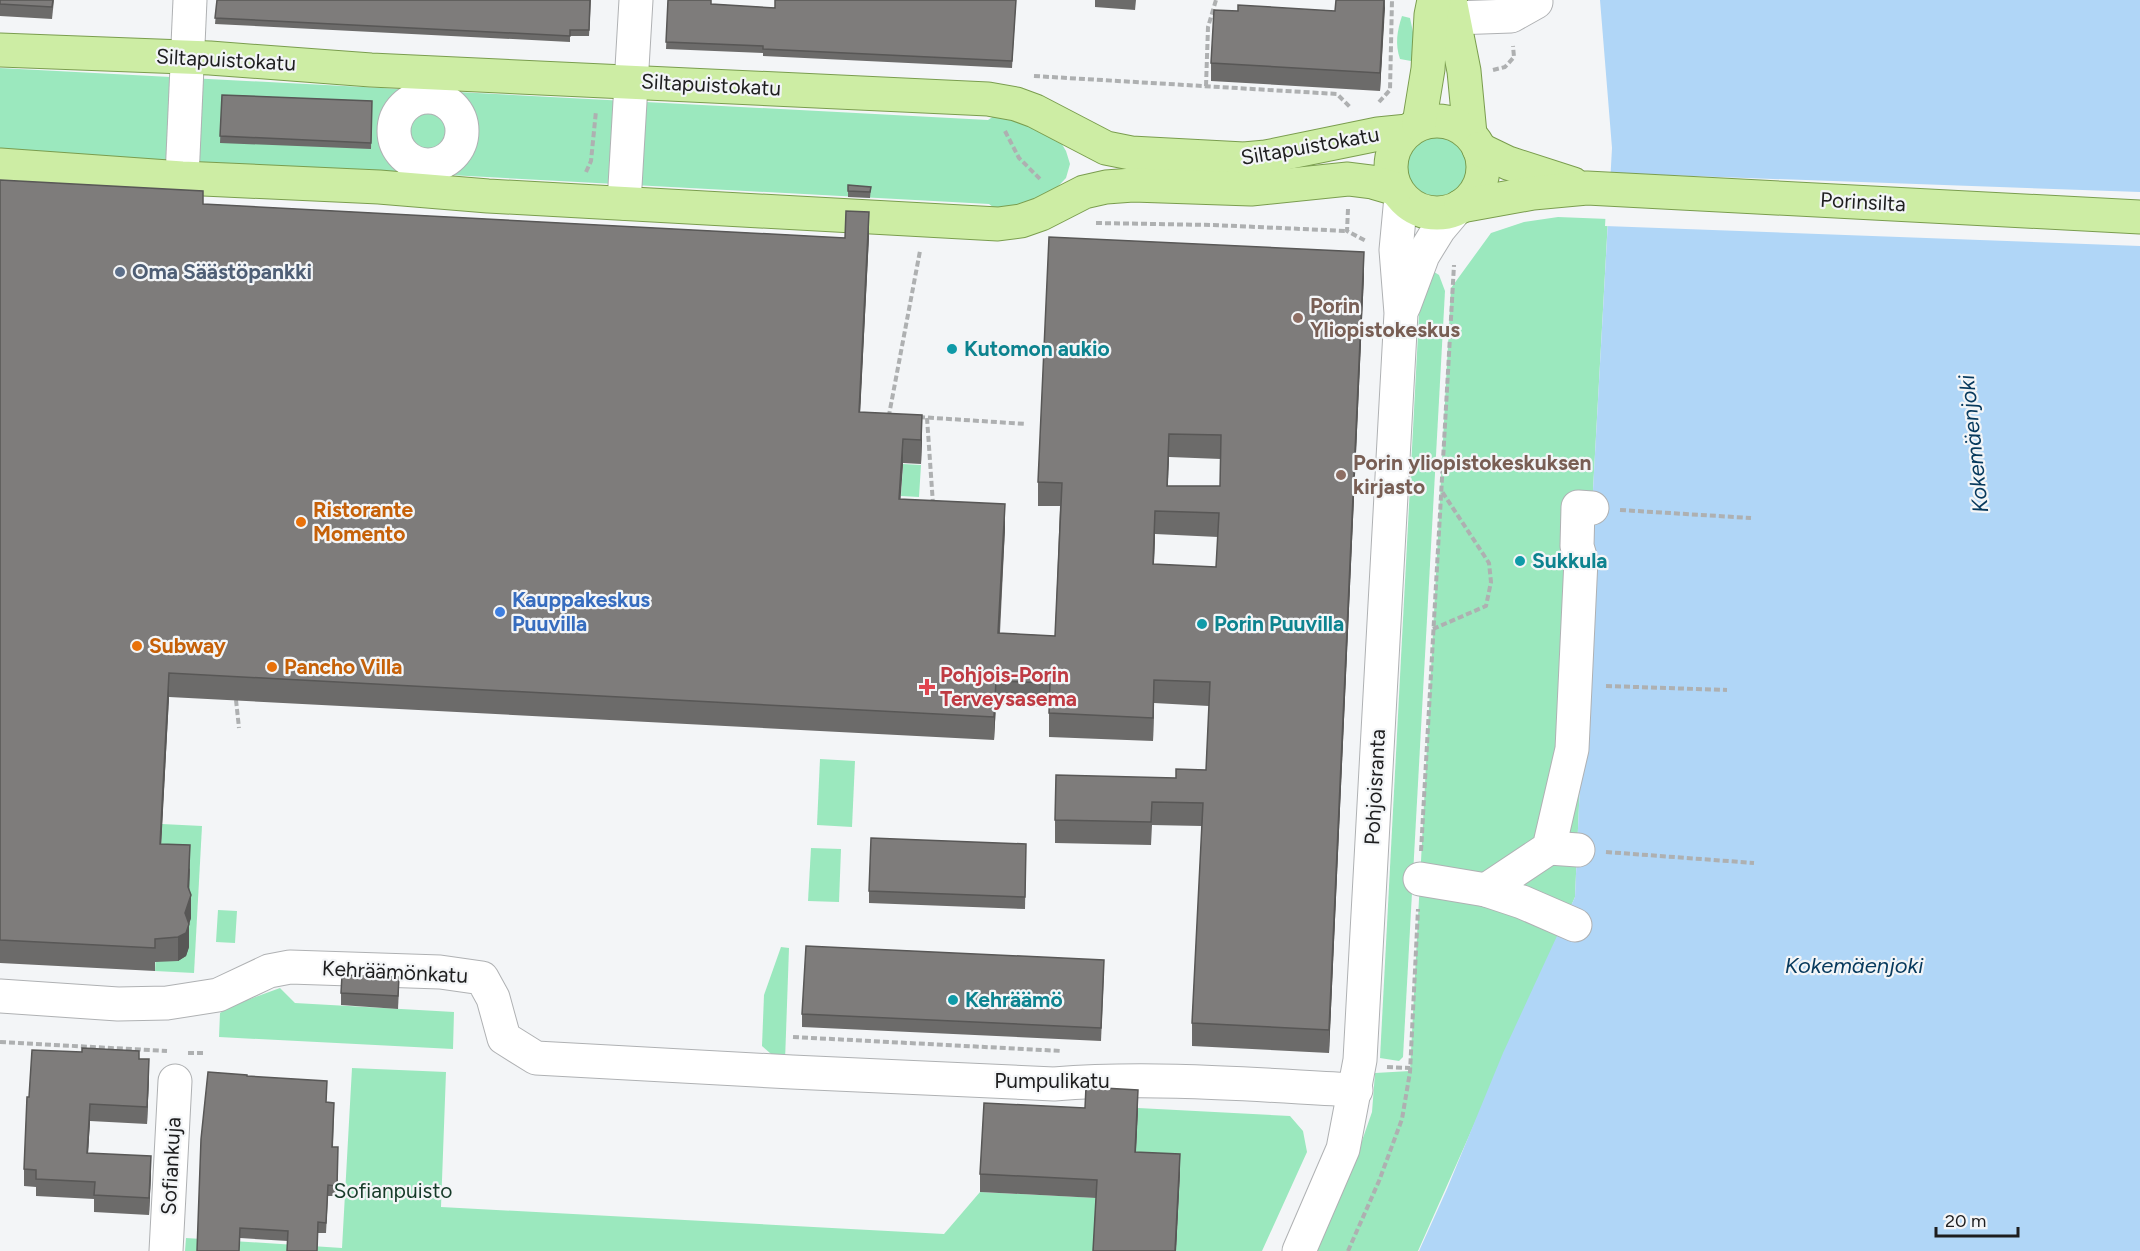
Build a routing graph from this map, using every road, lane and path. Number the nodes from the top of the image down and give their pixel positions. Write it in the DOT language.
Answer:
graph roads {
  1 [pos="190,0"];
  2 [pos="636,0"];
  3 [pos="1216,0"];
  4 [pos="1536,2"];
  5 [pos="1446,6"];
  6 [pos="0,50"];
  7 [pos="188,57"];
  8 [pos="371,70"];
  9 [pos="505,76"];
  10 [pos="631,81"];
  11 [pos="1206,86"];
  12 [pos="1329,88"];
  13 [pos="1329,93"];
  14 [pos="431,97"];
  15 [pos="1001,101"];
  16 [pos="1067,127"];
  17 [pos="1414,128"];
  18 [pos="391,136"];
  19 [pos="1474,142"];
  20 [pos="0,165"];
  21 [pos="182,178"];
  22 [pos="1587,188"];
  23 [pos="1399,193"];
  24 [pos="488,196"];
  25 [pos="1065,201"];
  26 [pos="624,203"];
  27 [pos="1458,208"];
  28 [pos="2140,217"];
  29 [pos="920,250"];
  30 [pos="1454,261"];
  31 [pos="1401,313"];
  32 [pos="889,415"];
  33 [pos="898,416"];
  34 [pos="918,417"];
  35 [pos="927,418"];
  36 [pos="883,424"];
  37 [pos="1026,424"];
  38 [pos="1441,489"];
  39 [pos="922,504"];
  40 [pos="1592,508"];
  41 [pos="1751,518"];
  42 [pos="1433,629"];
  43 [pos="1580,685"];
  44 [pos="1727,690"];
  45 [pos="236,700"];
  46 [pos="239,728"];
  47 [pos="1564,849"];
  48 [pos="1754,863"];
  49 [pos="1420,879"];
  50 [pos="1486,890"];
  51 [pos="1575,925"];
  52 [pos="0,996"];
  53 [pos="0,1042"];
  54 [pos="175,1066"];
  55 [pos="748,1070"];
  56 [pos="1356,1090"];
  57 [pos="166,1251"];
  58 [pos="1299,1251"];
  59 [pos="1348,1251"];
  1 -- 7 [label="street"];
  2 -- 10 [label="street"];
  3 -- 11 [label="path"];
  4 -- 5 [label="street"];
  5 -- 17 [label="main road"];
  5 -- 19 [label="main road"];
  6 -- 7 [label="main road, Siltapuistokatu"];
  7 -- 8 [label="main road, Siltapuistokatu"];
  7 -- 21 [label="street"];
  8 -- 9 [label="main road, Siltapuistokatu"];
  8 -- 14 [label="street"];
  9 -- 10 [label="main road, Siltapuistokatu"];
  9 -- 14 [label="street"];
  10 -- 15 [label="main road, Siltapuistokatu"];
  10 -- 26 [label="street"];
  12 -- 13 [label="path"];
  14 -- 18 [label="street"];
  14 -- 18 [label="street"];
  15 -- 16 [label="main road, Siltapuistokatu"];
  15 -- 25 [label="path"];
  16 -- 17 [label="main road, Siltapuistokatu"];
  16 -- 25 [label="main road"];
  17 -- 19 [label="main road"];
  17 -- 23 [label="main road"];
  18 -- 24 [label="street"];
  19 -- 22 [label="main road, Porinsilta"];
  19 -- 27 [label="main road"];
  20 -- 21 [label="main road, Siltapuistokatu"];
  21 -- 24 [label="main road, Siltapuistokatu"];
  22 -- 27 [label="main road, Porinsilta"];
  22 -- 28 [label="main road, Porinsilta"];
  23 -- 25 [label="main road, Siltapuistokatu"];
  23 -- 27 [label="main road"];
  23 -- 31 [label="street, Pohjoisranta"];
  24 -- 26 [label="main road, Siltapuistokatu"];
  25 -- 26 [label="main road, Siltapuistokatu"];
  27 -- 31 [label="street, Pohjoisranta"];
  29 -- 32 [label="path"];
  30 -- 38 [label="path"];
  31 -- 56 [label="street, Pohjoisranta"];
  32 -- 33 [label="path"];
  32 -- 36 [label="path"];
  34 -- 35 [label="path"];
  35 -- 37 [label="path"];
  35 -- 39 [label="path"];
  38 -- 42 [label="path"];
  38 -- 42 [label="path"];
  40 -- 41 [label="path"];
  40 -- 43 [label="street"];
  42 -- 49 [label="path"];
  43 -- 44 [label="path"];
  43 -- 47 [label="street"];
  45 -- 46 [label="path"];
  47 -- 48 [label="path"];
  47 -- 50 [label="street"];
  49 -- 50 [label="street"];
  49 -- 59 [label="path"];
  50 -- 51 [label="street"];
  52 -- 55 [label="street, Kehräämönkatu"];
  53 -- 54 [label="path"];
  54 -- 57 [label="street, Sofiankuja"];
  55 -- 56 [label="street, Pumpulikatu"];
  56 -- 58 [label="street, Pohjoisranta"];
}
